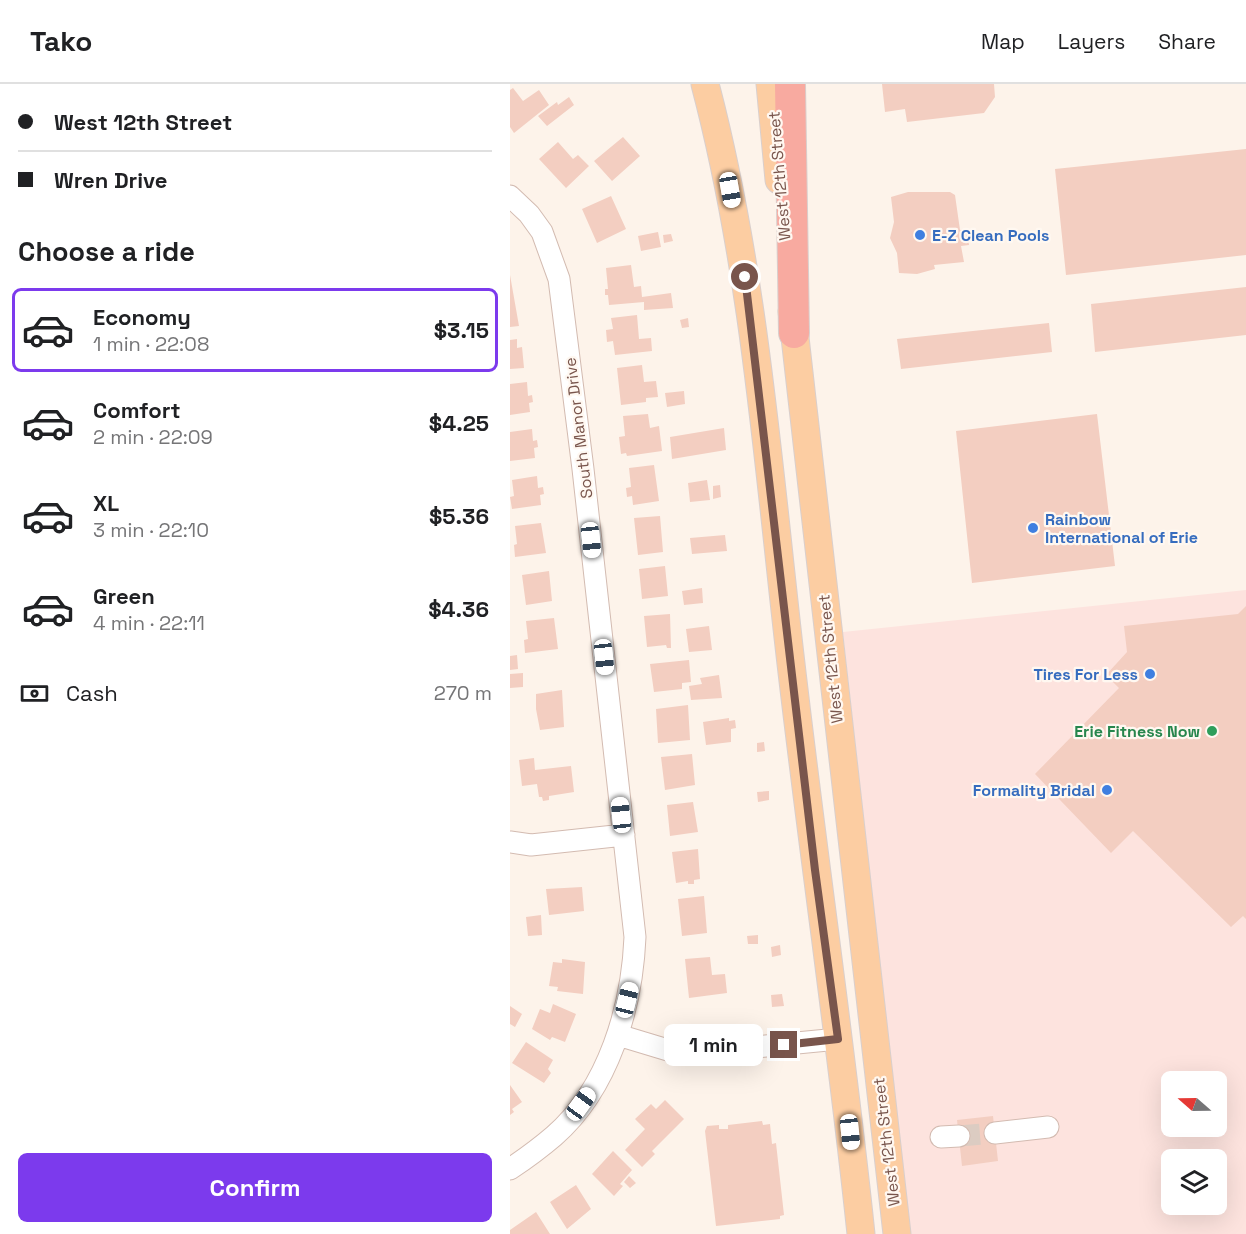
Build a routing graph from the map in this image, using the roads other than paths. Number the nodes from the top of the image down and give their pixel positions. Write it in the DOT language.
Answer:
graph roads {
  1 [pos="705,84"];
  2 [pos="770,84"];
  3 [pos="790,84"];
  4 [pos="510,196"];
  5 [pos="794,333"];
  6 [pos="624,835"];
  7 [pos="510,842"];
  8 [pos="618,1035"];
  9 [pos="838,1039"];
  10 [pos="1048,1127"];
  11 [pos="995,1133"];
  12 [pos="510,1169"];
  13 [pos="861,1234"];
  14 [pos="897,1234"];
  1 -- 9 [label="main road"];
  2 -- 5 [label="main road, West 12th Street"];
  3 -- 5 [label="highway"];
  4 -- 6 [label="street, South Manor Drive"];
  5 -- 14 [label="main road, West 12th Street"];
  6 -- 7 [label="street"];
  6 -- 8 [label="street, South Manor Drive"];
  8 -- 9 [label="street"];
  8 -- 12 [label="street, South Manor Drive"];
  9 -- 13 [label="main road"];
  10 -- 11 [label="street"];
}
